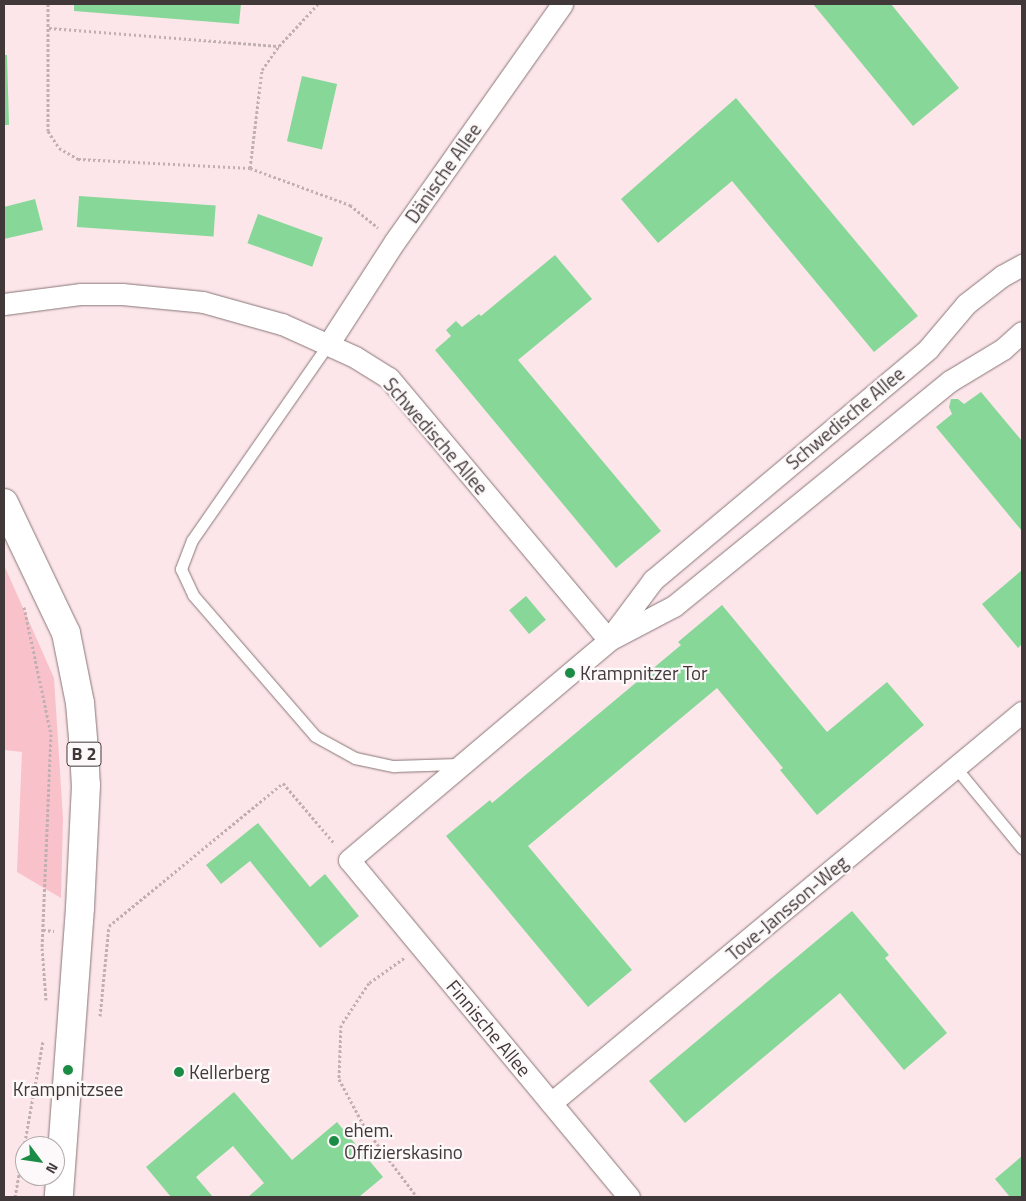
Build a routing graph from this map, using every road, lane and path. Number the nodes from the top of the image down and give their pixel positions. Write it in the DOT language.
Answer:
graph roads {
  1 [pos="48,4"];
  2 [pos="318,4"];
  3 [pos="562,4"];
  4 [pos="49,28"];
  5 [pos="279,46"];
  6 [pos="250,168"];
  7 [pos="395,241"];
  8 [pos="1022,265"];
  9 [pos="4,304"];
  10 [pos="1022,332"];
  11 [pos="329,344"];
  12 [pos="4,503"];
  13 [pos="22,598"];
  14 [pos="609,640"];
  15 [pos="1022,712"];
  16 [pos="462,764"];
  17 [pos="956,768"];
  18 [pos="1022,848"];
  19 [pos="349,860"];
  20 [pos="420,946"];
  21 [pos="47,1007"];
  22 [pos="99,1020"];
  23 [pos="44,1036"];
  24 [pos="551,1103"];
  25 [pos="15,1197"];
  26 [pos="59,1197"];
  27 [pos="417,1197"];
  28 [pos="629,1197"];
  1 -- 4 [label="path"];
  2 -- 5 [label="path"];
  3 -- 7 [label="street, Dänische Allee"];
  4 -- 5 [label="path"];
  4 -- 6 [label="path"];
  5 -- 6 [label="path"];
  6 -- 7 [label="path"];
  7 -- 11 [label="street, Dänische Allee"];
  8 -- 14 [label="street, Schwedische Allee"];
  9 -- 11 [label="street, Schwedische Allee"];
  10 -- 14 [label="street, Schwedische Allee"];
  11 -- 14 [label="street, Schwedische Allee"];
  11 -- 16 [label="lane"];
  12 -- 26 [label="main road, B 2"];
  13 -- 21 [label="path"];
  14 -- 16 [label="street, Schwedische Allee"];
  15 -- 17 [label="street, Tove-Jansson-Weg"];
  16 -- 19 [label="street, Schwedische Allee"];
  17 -- 18 [label="lane"];
  17 -- 24 [label="street, Tove-Jansson-Weg"];
  19 -- 20 [label="street, Finnische Allee"];
  19 -- 22 [label="path"];
  20 -- 24 [label="street, Finnische Allee"];
  20 -- 27 [label="path"];
  23 -- 25 [label="path"];
  24 -- 28 [label="street, Finnische Allee"];
}
